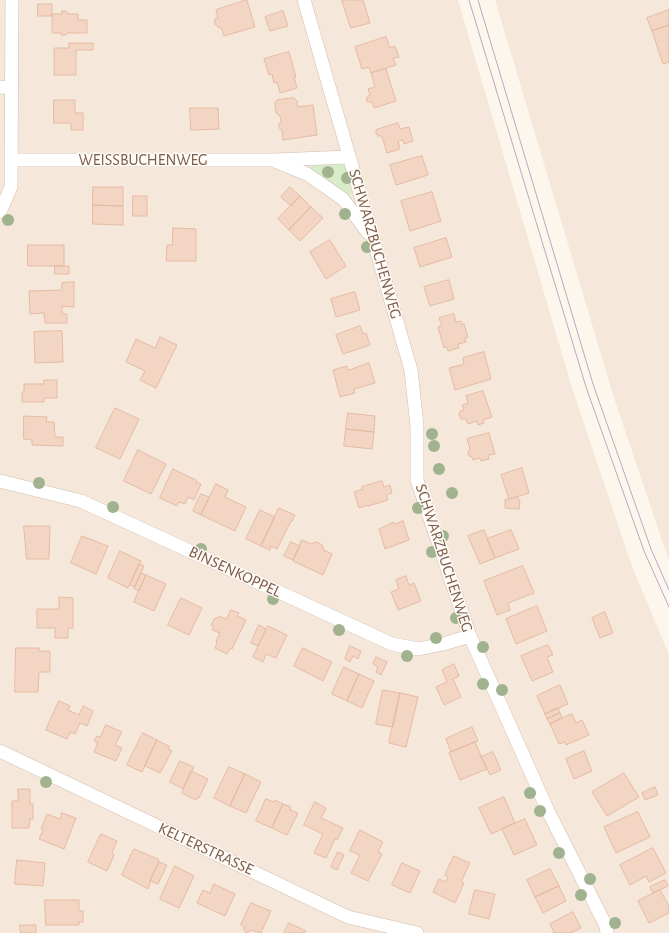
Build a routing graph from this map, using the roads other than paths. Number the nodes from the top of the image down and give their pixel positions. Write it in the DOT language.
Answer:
graph roads {
  1 [pos="12,0"];
  2 [pos="304,0"];
  3 [pos="6,88"];
  4 [pos="349,157"];
  5 [pos="12,160"];
  6 [pos="274,160"];
  7 [pos="0,212"];
  8 [pos="374,242"];
  9 [pos="0,481"];
  10 [pos="470,636"];
  11 [pos="0,751"];
  12 [pos="417,933"];
  13 [pos="607,933"];
  1 -- 3 [label="street"];
  2 -- 4 [label="street, SCHWARZBUCHENWEG"];
  3 -- 5 [label="street"];
  4 -- 6 [label="street, WEISSBUCHENWEG"];
  4 -- 8 [label="street, SCHWARZBUCHENWEG"];
  5 -- 6 [label="street, WEISSBUCHENWEG"];
  5 -- 7 [label="street"];
  6 -- 8 [label="street, WEISSBUCHENWEG"];
  8 -- 10 [label="street, SCHWARZBUCHENWEG"];
  9 -- 10 [label="street, BINSENKOPPEL"];
  10 -- 13 [label="street, SCHWARZBUCHENWEG"];
  11 -- 12 [label="street, KELTERSTRASSE"];
}
